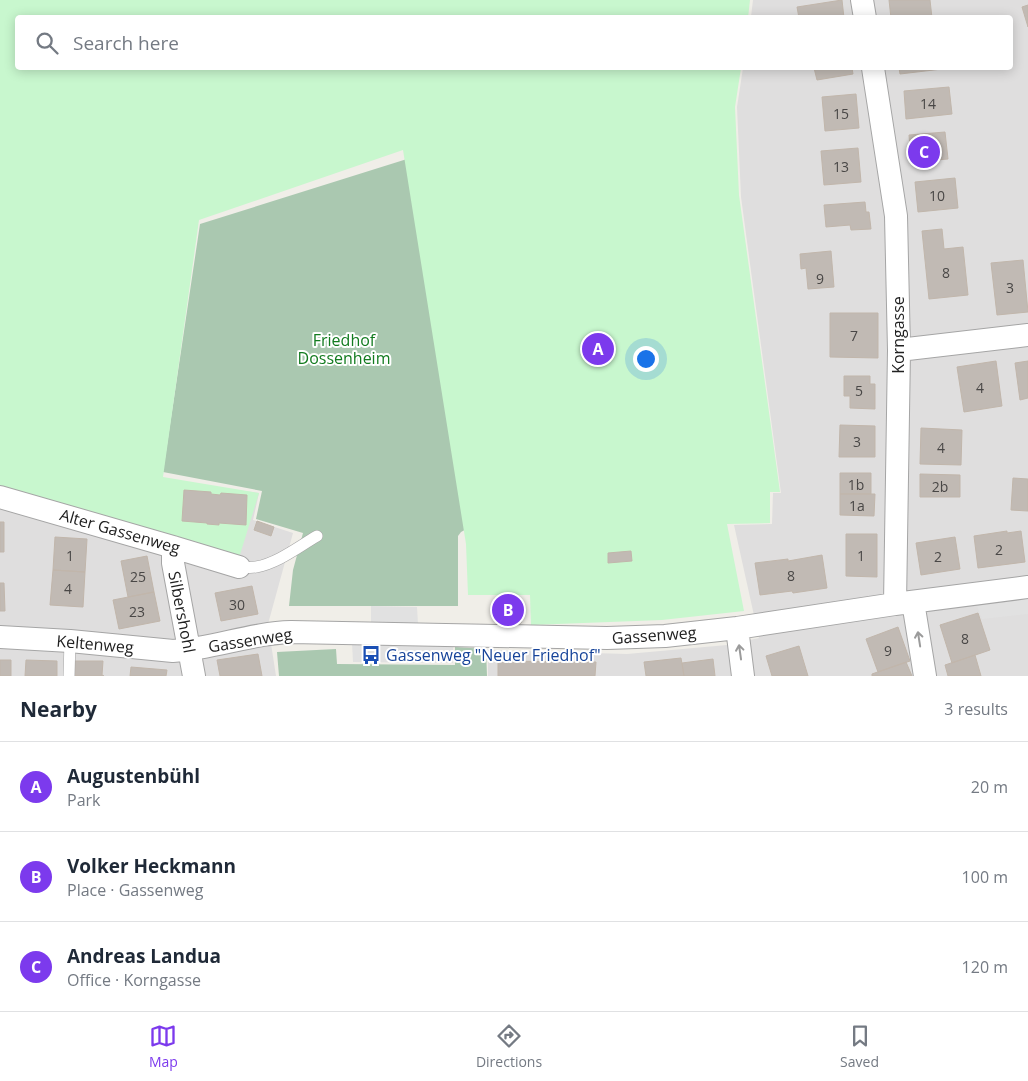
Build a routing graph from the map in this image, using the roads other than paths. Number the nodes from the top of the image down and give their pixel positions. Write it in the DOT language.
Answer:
graph roads {
  1 [pos="862,0"];
  2 [pos="864,15"];
  3 [pos="873,70"];
  4 [pos="1028,335"];
  5 [pos="899,350"];
  6 [pos="0,497"];
  7 [pos="317,536"];
  8 [pos="174,547"];
  9 [pos="239,567"];
  10 [pos="1028,586"];
  11 [pos="904,603"];
  12 [pos="736,628"];
  13 [pos="0,637"];
  14 [pos="70,641"];
  15 [pos="190,650"];
  16 [pos="69,676"];
  17 [pos="194,676"];
  18 [pos="743,676"];
  19 [pos="925,676"];
  1 -- 2 [label="street"];
  3 -- 5 [label="street, Korngasse"];
  4 -- 5 [label="street"];
  5 -- 11 [label="street, Korngasse"];
  6 -- 8 [label="street, Alter Gassenweg"];
  7 -- 9 [label="lane"];
  8 -- 9 [label="street, Alter Gassenweg"];
  8 -- 15 [label="street, Silbershohl"];
  10 -- 11 [label="street, Gassenweg"];
  11 -- 12 [label="street, Gassenweg"];
  19 -- 11 [label="street, Korngasse, one-way"];
  12 -- 15 [label="street, Gassenweg"];
  18 -- 12 [label="street, one-way"];
  13 -- 14 [label="street, Keltenweg"];
  14 -- 15 [label="street, Keltenweg"];
  14 -- 16 [label="lane"];
  15 -- 17 [label="street, Silbershohl"];
}
